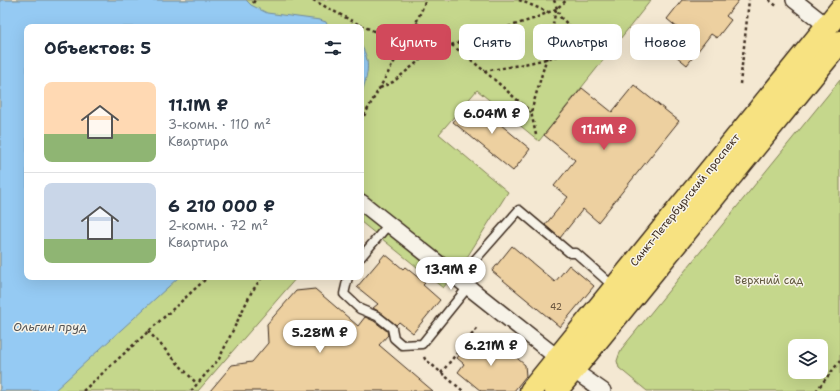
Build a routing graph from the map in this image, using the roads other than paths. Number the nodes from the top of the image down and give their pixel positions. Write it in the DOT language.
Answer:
graph roads {
  1 [pos="794,0"];
  2 [pos="837,28"];
  3 [pos="364,204"];
  4 [pos="389,224"];
  5 [pos="364,253"];
  6 [pos="347,280"];
  7 [pos="463,283"];
  8 [pos="614,288"];
  9 [pos="565,364"];
  10 [pos="531,391"];
  11 [pos="556,391"];
  12 [pos="603,391"];
  1 -- 2 [label="street"];
  2 -- 8 [label="main road, Санкт-Петербургский проспект"];
  2 -- 9 [label="main road, Санкт-Петербургский проспект"];
  3 -- 4 [label="street"];
  4 -- 5 [label="lane"];
  4 -- 7 [label="street"];
  6 -- 7 [label="lane"];
  7 -- 8 [label="lane"];
  7 -- 9 [label="street"];
  8 -- 9 [label="main road, Санкт-Петербургский проспект"];
  9 -- 10 [label="main road, Санкт-Петербургский проспект"];
  9 -- 11 [label="main road, Санкт-Петербургский проспект"];
  9 -- 12 [label="street"];
}
